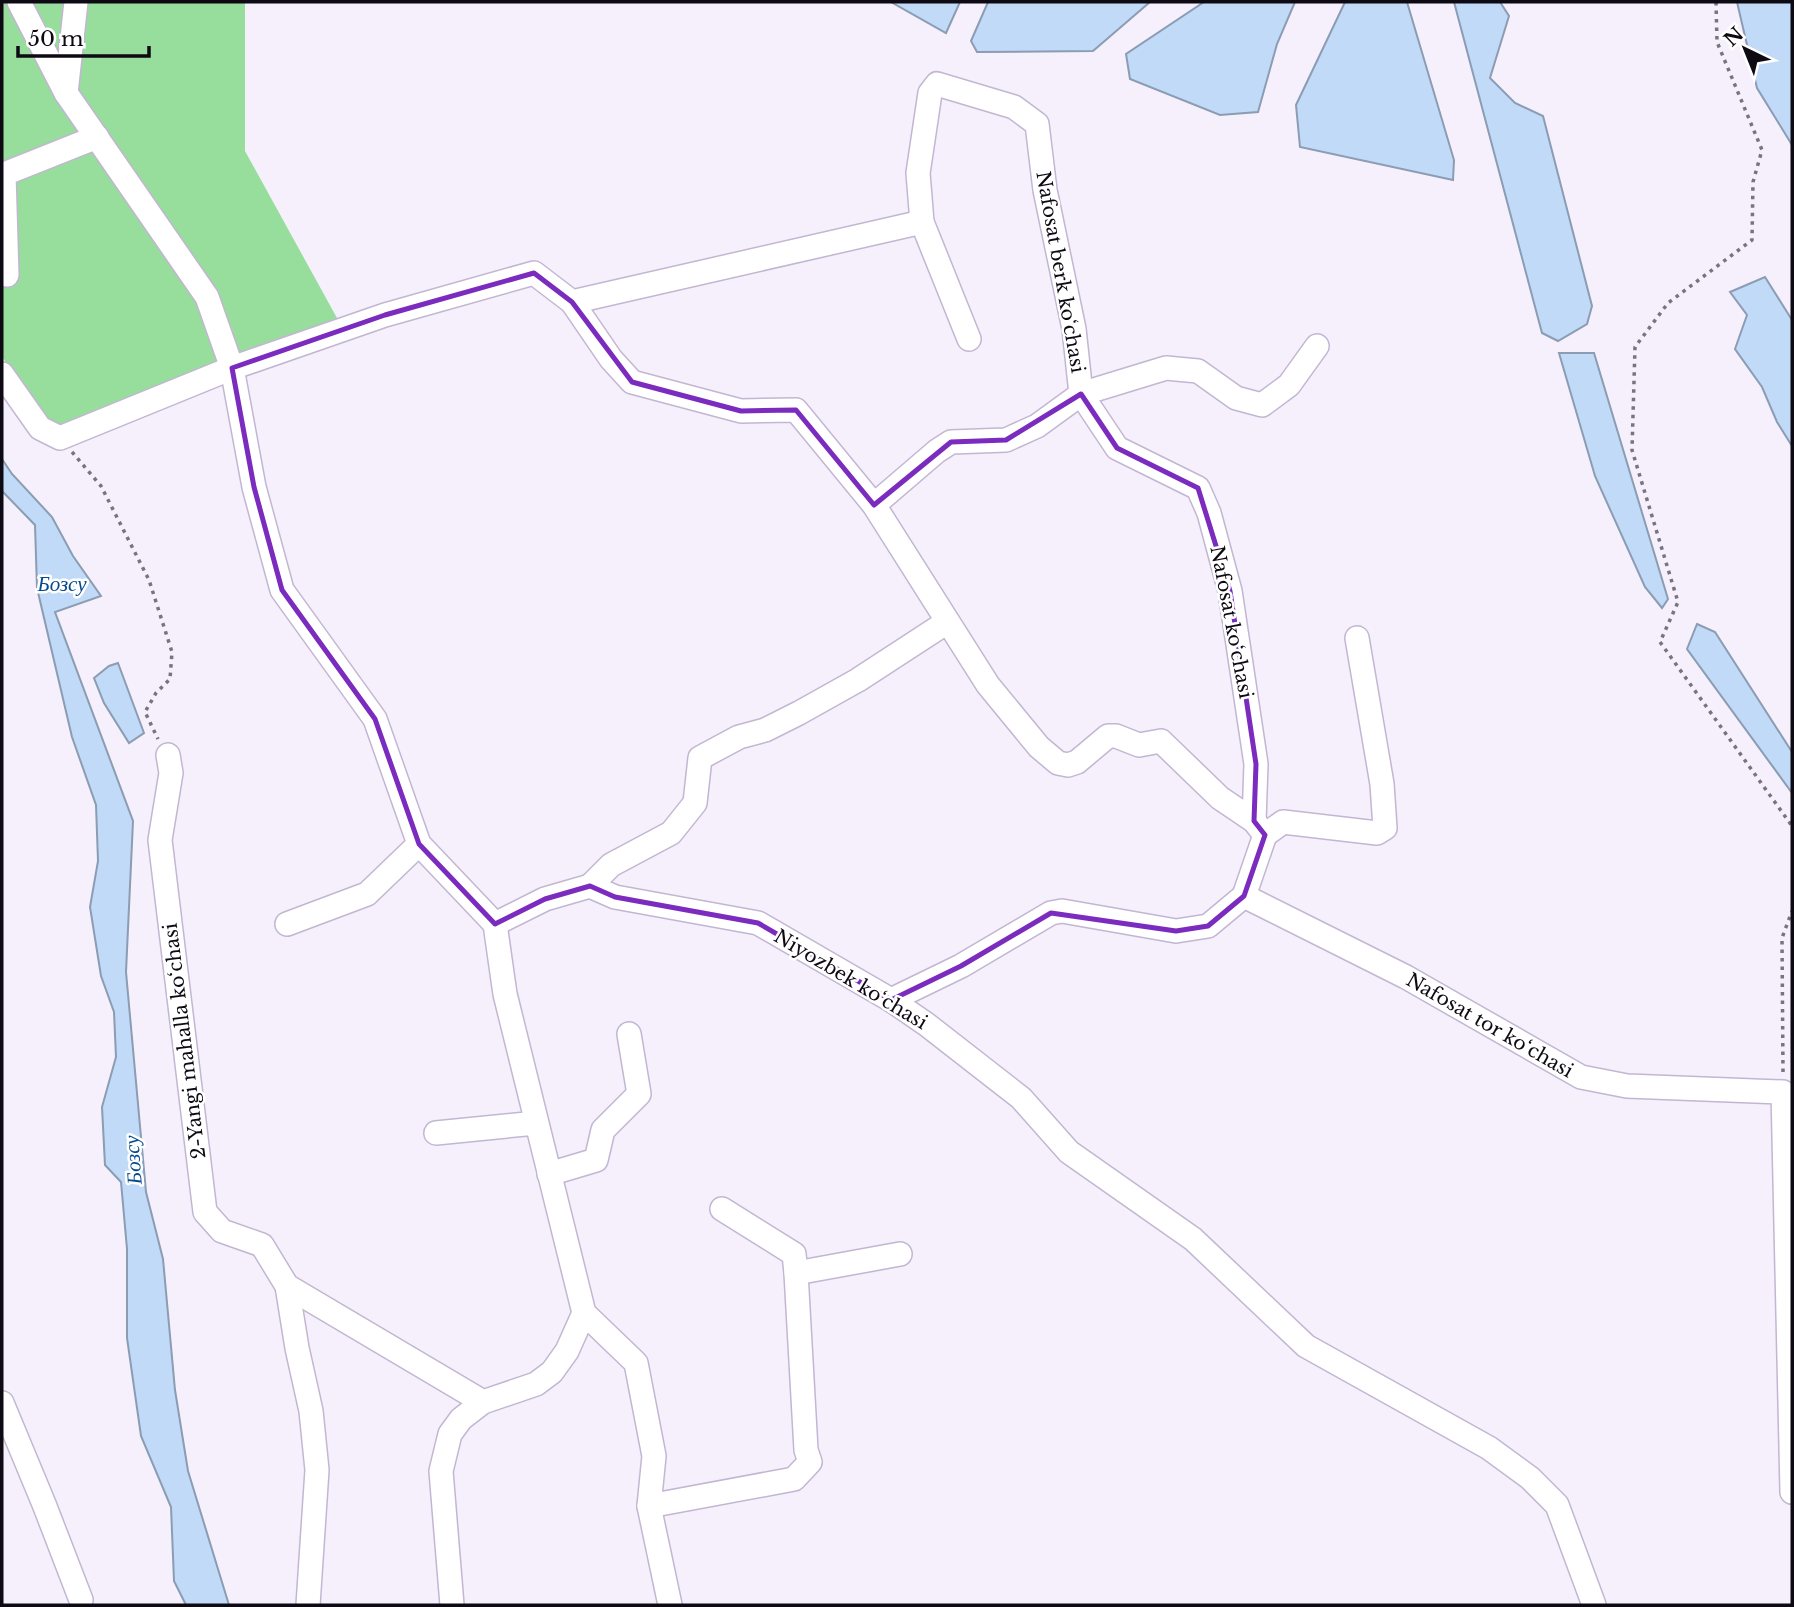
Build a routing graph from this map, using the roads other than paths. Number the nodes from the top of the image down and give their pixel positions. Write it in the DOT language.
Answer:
graph roads {
  1 [pos="19,2"];
  2 [pos="76,2"];
  3 [pos="66,93"];
  4 [pos="97,137"];
  5 [pos="922,222"];
  6 [pos="7,275"];
  7 [pos="572,302"];
  8 [pos="969,339"];
  9 [pos="1317,346"];
  10 [pos="232,368"];
  11 [pos="2,374"];
  12 [pos="1081,394"];
  13 [pos="874,505"];
  14 [pos="947,622"];
  15 [pos="1357,638"];
  16 [pos="168,755"];
  17 [pos="1260,828"];
  18 [pos="419,844"];
  19 [pos="590,886"];
  20 [pos="1244,896"];
  21 [pos="287,924"];
  22 [pos="495,924"];
  23 [pos="891,1000"];
  24 [pos="629,1034"];
  25 [pos="536,1123"];
  26 [pos="436,1133"];
  27 [pos="549,1174"];
  28 [pos="722,1209"];
  29 [pos="900,1254"];
  30 [pos="796,1273"];
  31 [pos="287,1286"];
  32 [pos="584,1313"];
  33 [pos="484,1402"];
  34 [pos="2,1404"];
  35 [pos="1792,1492"];
  36 [pos="649,1506"];
  37 [pos="81,1600"];
  38 [pos="308,1605"];
  39 [pos="452,1605"];
  40 [pos="670,1605"];
  41 [pos="1594,1605"];
  1 -- 3 [label="street"];
  2 -- 3 [label="street"];
  3 -- 4 [label="street"];
  4 -- 6 [label="street"];
  4 -- 10 [label="street"];
  5 -- 7 [label="street"];
  5 -- 8 [label="street, Nafosat berk ko‘chasi"];
  5 -- 12 [label="street, Nafosat berk ko‘chasi"];
  7 -- 10 [label="street"];
  7 -- 13 [label="street"];
  9 -- 12 [label="street, Nafosat berk ko‘chasi"];
  10 -- 11 [label="street"];
  10 -- 18 [label="street"];
  12 -- 13 [label="street"];
  12 -- 17 [label="street, Nafosat ko‘chasi"];
  13 -- 14 [label="street"];
  14 -- 17 [label="street"];
  14 -- 19 [label="street"];
  15 -- 17 [label="street"];
  16 -- 31 [label="street, 2-Yangi mahalla ko‘chasi"];
  17 -- 20 [label="street, Nafosat ko‘chasi"];
  18 -- 21 [label="street"];
  18 -- 22 [label="street"];
  19 -- 22 [label="street"];
  19 -- 23 [label="street, Niyozbek ko‘chasi"];
  20 -- 23 [label="street"];
  20 -- 35 [label="street, Nafosat tor ko‘chasi"];
  22 -- 25 [label="street"];
  23 -- 41 [label="street, Niyozbek ko‘chasi"];
  24 -- 27 [label="street"];
  25 -- 26 [label="street"];
  25 -- 27 [label="street"];
  27 -- 32 [label="street"];
  28 -- 30 [label="street"];
  29 -- 30 [label="street"];
  30 -- 36 [label="street"];
  31 -- 33 [label="street, 2-Yangi mahalla ko‘chasi"];
  31 -- 38 [label="street, 2-Yangi mahalla ko‘chasi"];
  32 -- 33 [label="street"];
  32 -- 36 [label="street"];
  33 -- 39 [label="street"];
  34 -- 37 [label="street"];
  36 -- 40 [label="street"];
}
